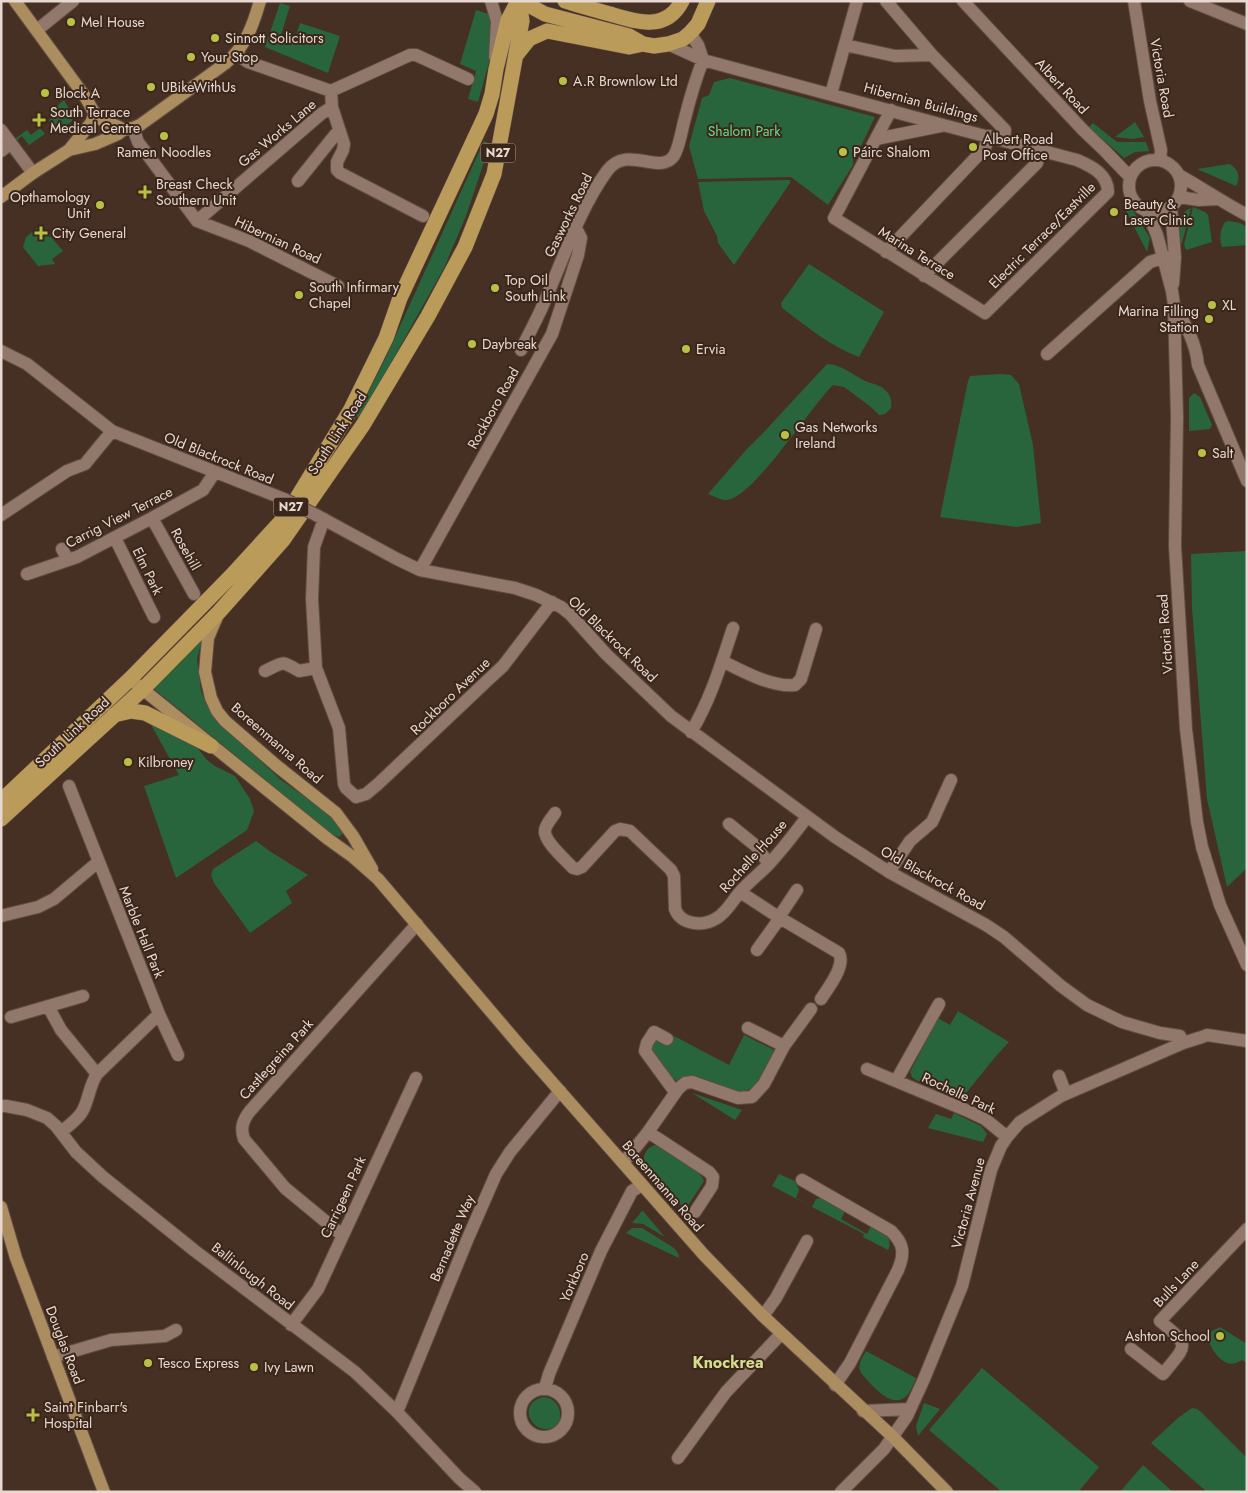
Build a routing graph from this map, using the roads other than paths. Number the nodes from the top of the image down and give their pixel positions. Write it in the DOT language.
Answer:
graph roads {
  1 [pos="15,1"];
  2 [pos="73,1"];
  3 [pos="260,1"];
  4 [pos="491,1"];
  5 [pos="520,1"];
  6 [pos="565,1"];
  7 [pos="708,1"];
  8 [pos="857,1"];
  9 [pos="886,1"];
  10 [pos="963,1"];
  11 [pos="1134,1"];
  12 [pos="1190,1"];
  13 [pos="681,4"];
  14 [pos="1247,24"];
  15 [pos="37,30"];
  16 [pos="690,33"];
  17 [pos="643,44"];
  18 [pos="668,44"];
  19 [pos="844,45"];
  20 [pos="236,54"];
  21 [pos="516,55"];
  22 [pos="932,55"];
  23 [pos="703,60"];
  24 [pos="496,70"];
  25 [pos="468,79"];
  26 [pos="331,91"];
  27 [pos="831,94"];
  28 [pos="332,107"];
  29 [pos="891,110"];
  30 [pos="95,114"];
  31 [pos="943,125"];
  32 [pos="128,129"];
  33 [pos="1,130"];
  34 [pos="339,130"];
  35 [pos="989,136"];
  36 [pos="876,139"];
  37 [pos="1004,139"];
  38 [pos="6,147"];
  39 [pos="1040,149"];
  40 [pos="69,150"];
  41 [pos="1160,160"];
  42 [pos="33,173"];
  43 [pos="1128,174"];
  44 [pos="1102,175"];
  45 [pos="1180,175"];
  46 [pos="298,181"];
  47 [pos="1,197"];
  48 [pos="1217,199"];
  49 [pos="1175,202"];
  50 [pos="1147,211"];
  51 [pos="1247,215"];
  52 [pos="423,216"];
  53 [pos="197,221"];
  54 [pos="576,228"];
  55 [pos="886,252"];
  56 [pos="1169,257"];
  57 [pos="924,276"];
  58 [pos="338,286"];
  59 [pos="1174,305"];
  60 [pos="985,313"];
  61 [pos="1,350"];
  62 [pos="521,350"];
  63 [pos="1047,354"];
  64 [pos="1175,362"];
  65 [pos="1198,365"];
  66 [pos="112,431"];
  67 [pos="215,472"];
  68 [pos="1247,481"];
  69 [pos="1,515"];
  70 [pos="152,518"];
  71 [pos="320,518"];
  72 [pos="115,538"];
  73 [pos="420,570"];
  74 [pos="27,574"];
  75 [pos="194,594"];
  76 [pos="552,602"];
  77 [pos="219,612"];
  78 [pos="154,617"];
  79 [pos="733,628"];
  80 [pos="816,629"];
  81 [pos="722,661"];
  82 [pos="316,668"];
  83 [pos="265,671"];
  84 [pos="130,679"];
  85 [pos="142,690"];
  86 [pos="112,716"];
  87 [pos="691,732"];
  88 [pos="211,746"];
  89 [pos="951,780"];
  90 [pos="69,786"];
  91 [pos="356,798"];
  92 [pos="1,801"];
  93 [pos="555,813"];
  94 [pos="807,816"];
  95 [pos="1,819"];
  96 [pos="729,824"];
  97 [pos="98,862"];
  98 [pos="769,864"];
  99 [pos="889,872"];
  100 [pos="378,879"];
  101 [pos="796,890"];
  102 [pos="740,892"];
  103 [pos="1,916"];
  104 [pos="779,917"];
  105 [pos="417,924"];
  106 [pos="1243,949"];
  107 [pos="757,950"];
  108 [pos="1247,965"];
  109 [pos="83,996"];
  110 [pos="821,999"];
  111 [pos="939,1004"];
  112 [pos="48,1006"];
  113 [pos="811,1009"];
  114 [pos="159,1014"];
  115 [pos="11,1017"];
  116 [pos="748,1028"];
  117 [pos="1160,1033"];
  118 [pos="667,1039"];
  119 [pos="1247,1041"];
  120 [pos="1183,1044"];
  121 [pos="784,1046"];
  122 [pos="1164,1052"];
  123 [pos="178,1055"];
  124 [pos="867,1069"];
  125 [pos="97,1074"];
  126 [pos="1059,1076"];
  127 [pos="416,1078"];
  128 [pos="896,1081"];
  129 [pos="560,1092"];
  130 [pos="675,1092"];
  131 [pos="1066,1094"];
  132 [pos="1,1106"];
  133 [pos="61,1132"];
  134 [pos="648,1132"];
  135 [pos="1006,1137"];
  136 [pos="623,1163"];
  137 [pos="802,1180"];
  138 [pos="642,1185"];
  139 [pos="1,1207"];
  140 [pos="695,1212"];
  141 [pos="1247,1229"];
  142 [pos="342,1235"];
  143 [pos="807,1241"];
  144 [pos="762,1316"];
  145 [pos="291,1325"];
  146 [pos="176,1330"];
  147 [pos="781,1334"];
  148 [pos="1131,1349"];
  149 [pos="53,1357"];
  150 [pos="835,1385"];
  151 [pos="545,1388"];
  152 [pos="910,1409"];
  153 [pos="864,1410"];
  154 [pos="397,1412"];
  155 [pos="892,1437"];
  156 [pos="678,1458"];
  157 [pos="104,1492"];
  158 [pos="475,1492"];
  159 [pos="841,1492"];
  160 [pos="947,1492"];
  1 -- 15 [label="main road"];
  2 -- 15 [label="street"];
  3 -- 20 [label="main road"];
  4 -- 24 [label="street"];
  5 -- 17 [label="highway"];
  5 -- 21 [label="highway, N27"];
  5 -- 24 [label="highway, N27"];
  6 -- 13 [label="highway"];
  7 -- 16 [label="highway"];
  8 -- 19 [label="street"];
  9 -- 22 [label="street, Hibernian Buildings"];
  10 -- 43 [label="street, Albert Road"];
  11 -- 41 [label="street, Victoria Road"];
  12 -- 14 [label="street"];
  15 -- 30 [label="main road"];
  16 -- 18 [label="highway"];
  16 -- 23 [label="street"];
  17 -- 18 [label="highway"];
  17 -- 21 [label="highway"];
  18 -- 23 [label="street, Hibernian Buildings"];
  19 -- 22 [label="street"];
  19 -- 27 [label="street"];
  20 -- 26 [label="street"];
  20 -- 32 [label="main road"];
  21 -- 77 [label="highway, South Link Road / N27"];
  22 -- 37 [label="street, Hibernian Buildings"];
  23 -- 27 [label="street, Hibernian Buildings"];
  23 -- 54 [label="street, Gasworks Road"];
  24 -- 84 [label="highway, N27"];
  25 -- 26 [label="street"];
  26 -- 28 [label="street"];
  27 -- 29 [label="street, Hibernian Buildings"];
  28 -- 34 [label="street"];
  28 -- 53 [label="street, Gas Works Lane"];
  29 -- 31 [label="street, Hibernian Buildings"];
  29 -- 36 [label="street"];
  30 -- 32 [label="main road"];
  30 -- 40 [label="main road"];
  31 -- 35 [label="street, Hibernian Buildings"];
  31 -- 36 [label="street"];
  32 -- 40 [label="main road"];
  32 -- 53 [label="street"];
  33 -- 38 [label="street"];
  34 -- 46 [label="street"];
  34 -- 52 [label="street"];
  35 -- 37 [label="street, Hibernian Buildings"];
  35 -- 55 [label="street"];
  36 -- 55 [label="street, Marina Terrace"];
  37 -- 39 [label="street, Hibernian Buildings"];
  38 -- 42 [label="street"];
  39 -- 44 [label="street, Hibernian Buildings"];
  39 -- 57 [label="street"];
  40 -- 42 [label="main road"];
  41 -- 43 [label="street"];
  41 -- 45 [label="street"];
  42 -- 47 [label="main road"];
  43 -- 44 [label="street"];
  43 -- 50 [label="street"];
  44 -- 60 [label="street, Electric Terrace/Eastville"];
  45 -- 48 [label="street"];
  45 -- 49 [label="street"];
  48 -- 49 [label="street"];
  48 -- 51 [label="street"];
  49 -- 50 [label="street"];
  49 -- 56 [label="street, Victoria Road"];
  50 -- 56 [label="street, Victoria Road"];
  53 -- 58 [label="street, Hibernian Road"];
  54 -- 62 [label="street, Gasworks Road"];
  54 -- 73 [label="street, Rockboro Road"];
  55 -- 57 [label="street, Marina Terrace"];
  56 -- 59 [label="street, Victoria Road"];
  56 -- 63 [label="street"];
  57 -- 60 [label="street, Marina Terrace"];
  59 -- 64 [label="street, Victoria Road"];
  59 -- 65 [label="street"];
  61 -- 66 [label="street, Old Blackrock Road"];
  64 -- 65 [label="street"];
  64 -- 106 [label="street, Victoria Road"];
  65 -- 68 [label="street"];
  66 -- 67 [label="street, Old Blackrock Road"];
  66 -- 69 [label="street"];
  67 -- 70 [label="street, Carrig View Terrace"];
  67 -- 71 [label="street, Old Blackrock Road, bridge"];
  70 -- 72 [label="street, Carrig View Terrace"];
  70 -- 75 [label="street, Rosehill"];
  71 -- 73 [label="street, Old Blackrock Road"];
  71 -- 82 [label="street, Boreenmanna Road"];
  72 -- 74 [label="street, Carrig View Terrace"];
  72 -- 78 [label="street, Elm Park"];
  73 -- 76 [label="street, Old Blackrock Road"];
  76 -- 87 [label="street, Old Blackrock Road"];
  76 -- 91 [label="street, Rockboro Avenue"];
  77 -- 85 [label="highway, South Link Road / N27"];
  77 -- 100 [label="main road, Boreenmanna Road"];
  79 -- 81 [label="street"];
  80 -- 81 [label="street"];
  81 -- 87 [label="street"];
  82 -- 83 [label="street"];
  82 -- 91 [label="street, Boreenmanna Road"];
  84 -- 85 [label="main road, Boreenmanna Road"];
  84 -- 92 [label="highway, N27"];
  85 -- 86 [label="highway, South Link Road / N27"];
  85 -- 88 [label="main road, Boreenmanna Road"];
  86 -- 88 [label="highway"];
  86 -- 95 [label="highway, South Link Road / N27"];
  87 -- 94 [label="street, Old Blackrock Road"];
  88 -- 100 [label="main road, Boreenmanna Road"];
  89 -- 99 [label="street"];
  90 -- 97 [label="street, Marble Hall Park"];
  93 -- 102 [label="street, Rochelle House"];
  94 -- 98 [label="street, Rochelle House"];
  94 -- 99 [label="street, Old Blackrock Road"];
  96 -- 98 [label="street"];
  97 -- 103 [label="street"];
  97 -- 114 [label="street, Marble Hall Park"];
  98 -- 102 [label="street, Rochelle House"];
  99 -- 117 [label="street, Old Blackrock Road"];
  100 -- 105 [label="main road, Boreenmanna Road"];
  101 -- 104 [label="street"];
  102 -- 104 [label="street"];
  104 -- 107 [label="street"];
  104 -- 110 [label="street"];
  105 -- 129 [label="main road, Boreenmanna Road"];
  105 -- 142 [label="street, Castlegreina Park"];
  106 -- 108 [label="street, Victoria Road"];
  109 -- 112 [label="street"];
  111 -- 128 [label="street, Rochelle Park"];
  112 -- 115 [label="street"];
  112 -- 125 [label="street"];
  113 -- 121 [label="street"];
  114 -- 123 [label="street, Marble Hall Park"];
  114 -- 125 [label="street"];
  116 -- 121 [label="street"];
  117 -- 120 [label="street, Old Blackrock Road"];
  117 -- 122 [label="street"];
  118 -- 130 [label="street"];
  119 -- 120 [label="street"];
  120 -- 122 [label="street, Victoria Avenue"];
  121 -- 130 [label="street"];
  122 -- 131 [label="street, Victoria Avenue"];
  124 -- 128 [label="street, Rochelle Park"];
  125 -- 133 [label="street"];
  126 -- 131 [label="street"];
  127 -- 142 [label="street, Carrigeen Park"];
  128 -- 135 [label="street, Rochelle Park"];
  129 -- 136 [label="main road, Boreenmanna Road"];
  129 -- 154 [label="street, Bernadette Way"];
  130 -- 134 [label="street"];
  131 -- 135 [label="street, Victoria Avenue"];
  132 -- 133 [label="street, Ballinlough Road"];
  133 -- 145 [label="street, Ballinlough Road"];
  134 -- 136 [label="street"];
  134 -- 140 [label="street"];
  135 -- 152 [label="street, Victoria Avenue"];
  136 -- 138 [label="main road, Boreenmanna Road"];
  137 -- 150 [label="street"];
  138 -- 144 [label="main road, Boreenmanna Road"];
  138 -- 151 [label="street, Yorkboro"];
  139 -- 149 [label="main road, Douglas Road"];
  141 -- 148 [label="street, Bulls Lane"];
  142 -- 145 [label="street, Carrigeen Park"];
  143 -- 144 [label="street"];
  144 -- 147 [label="main road, Boreenmanna Road"];
  145 -- 154 [label="street, Ballinlough Road"];
  146 -- 149 [label="street"];
  147 -- 150 [label="main road, Boreenmanna Road"];
  147 -- 156 [label="street"];
  149 -- 157 [label="main road, Douglas Road"];
  150 -- 153 [label="main road, Boreenmanna Road"];
  152 -- 153 [label="street"];
  152 -- 155 [label="street, Victoria Avenue"];
  153 -- 155 [label="main road, Boreenmanna Road"];
  154 -- 158 [label="street, Ballinlough Road"];
  155 -- 159 [label="street, Victoria Avenue"];
  155 -- 160 [label="main road, Boreenmanna Road"];
}
